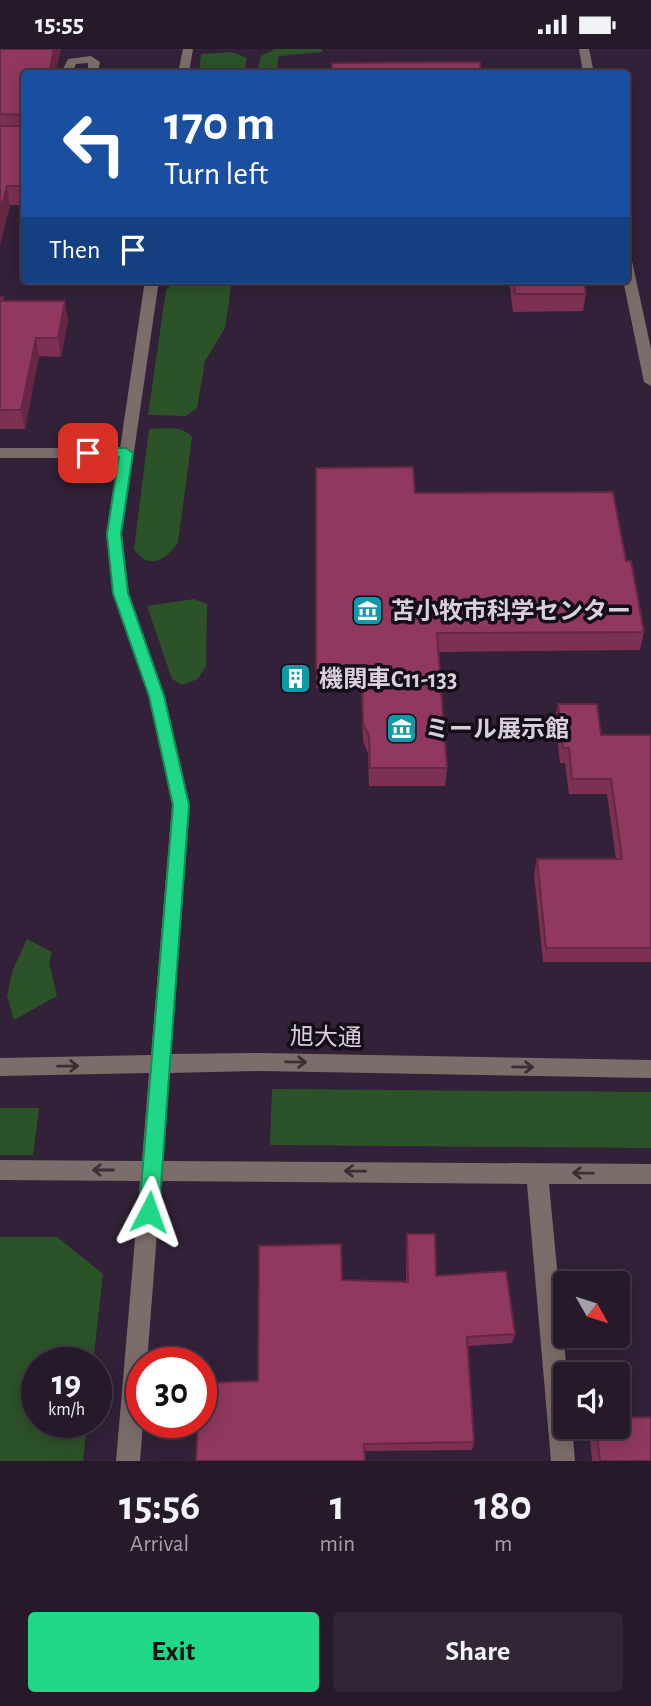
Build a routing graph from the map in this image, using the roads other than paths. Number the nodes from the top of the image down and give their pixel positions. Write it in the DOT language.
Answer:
graph roads {
  1 [pos="188,49"];
  2 [pos="584,49"];
  3 [pos="67,70"];
  4 [pos="93,70"];
  5 [pos="184,70"];
  6 [pos="588,70"];
  7 [pos="630,280"];
  8 [pos="151,284"];
  9 [pos="651,382"];
  10 [pos="0,453"];
  11 [pos="126,453"];
  12 [pos="160,1064"];
  13 [pos="0,1067"];
  14 [pos="651,1069"];
  15 [pos="0,1170"];
  16 [pos="152,1170"];
  17 [pos="537,1173"];
  18 [pos="651,1174"];
  19 [pos="128,1461"];
  20 [pos="563,1461"];
  1 -- 5 [label="street"];
  2 -- 6 [label="street"];
  3 -- 4 [label="street"];
  7 -- 9 [label="street"];
  8 -- 11 [label="street"];
  10 -- 11 [label="street"];
  11 -- 12 [label="street"];
  13 -- 12 [label="street, 旭大通, one-way"];
  12 -- 14 [label="street, 旭大通, one-way"];
  12 -- 16 [label="street"];
  16 -- 15 [label="street, one-way"];
  17 -- 16 [label="street, one-way"];
  16 -- 19 [label="street"];
  18 -- 17 [label="street, one-way"];
  17 -- 20 [label="street"];
}
